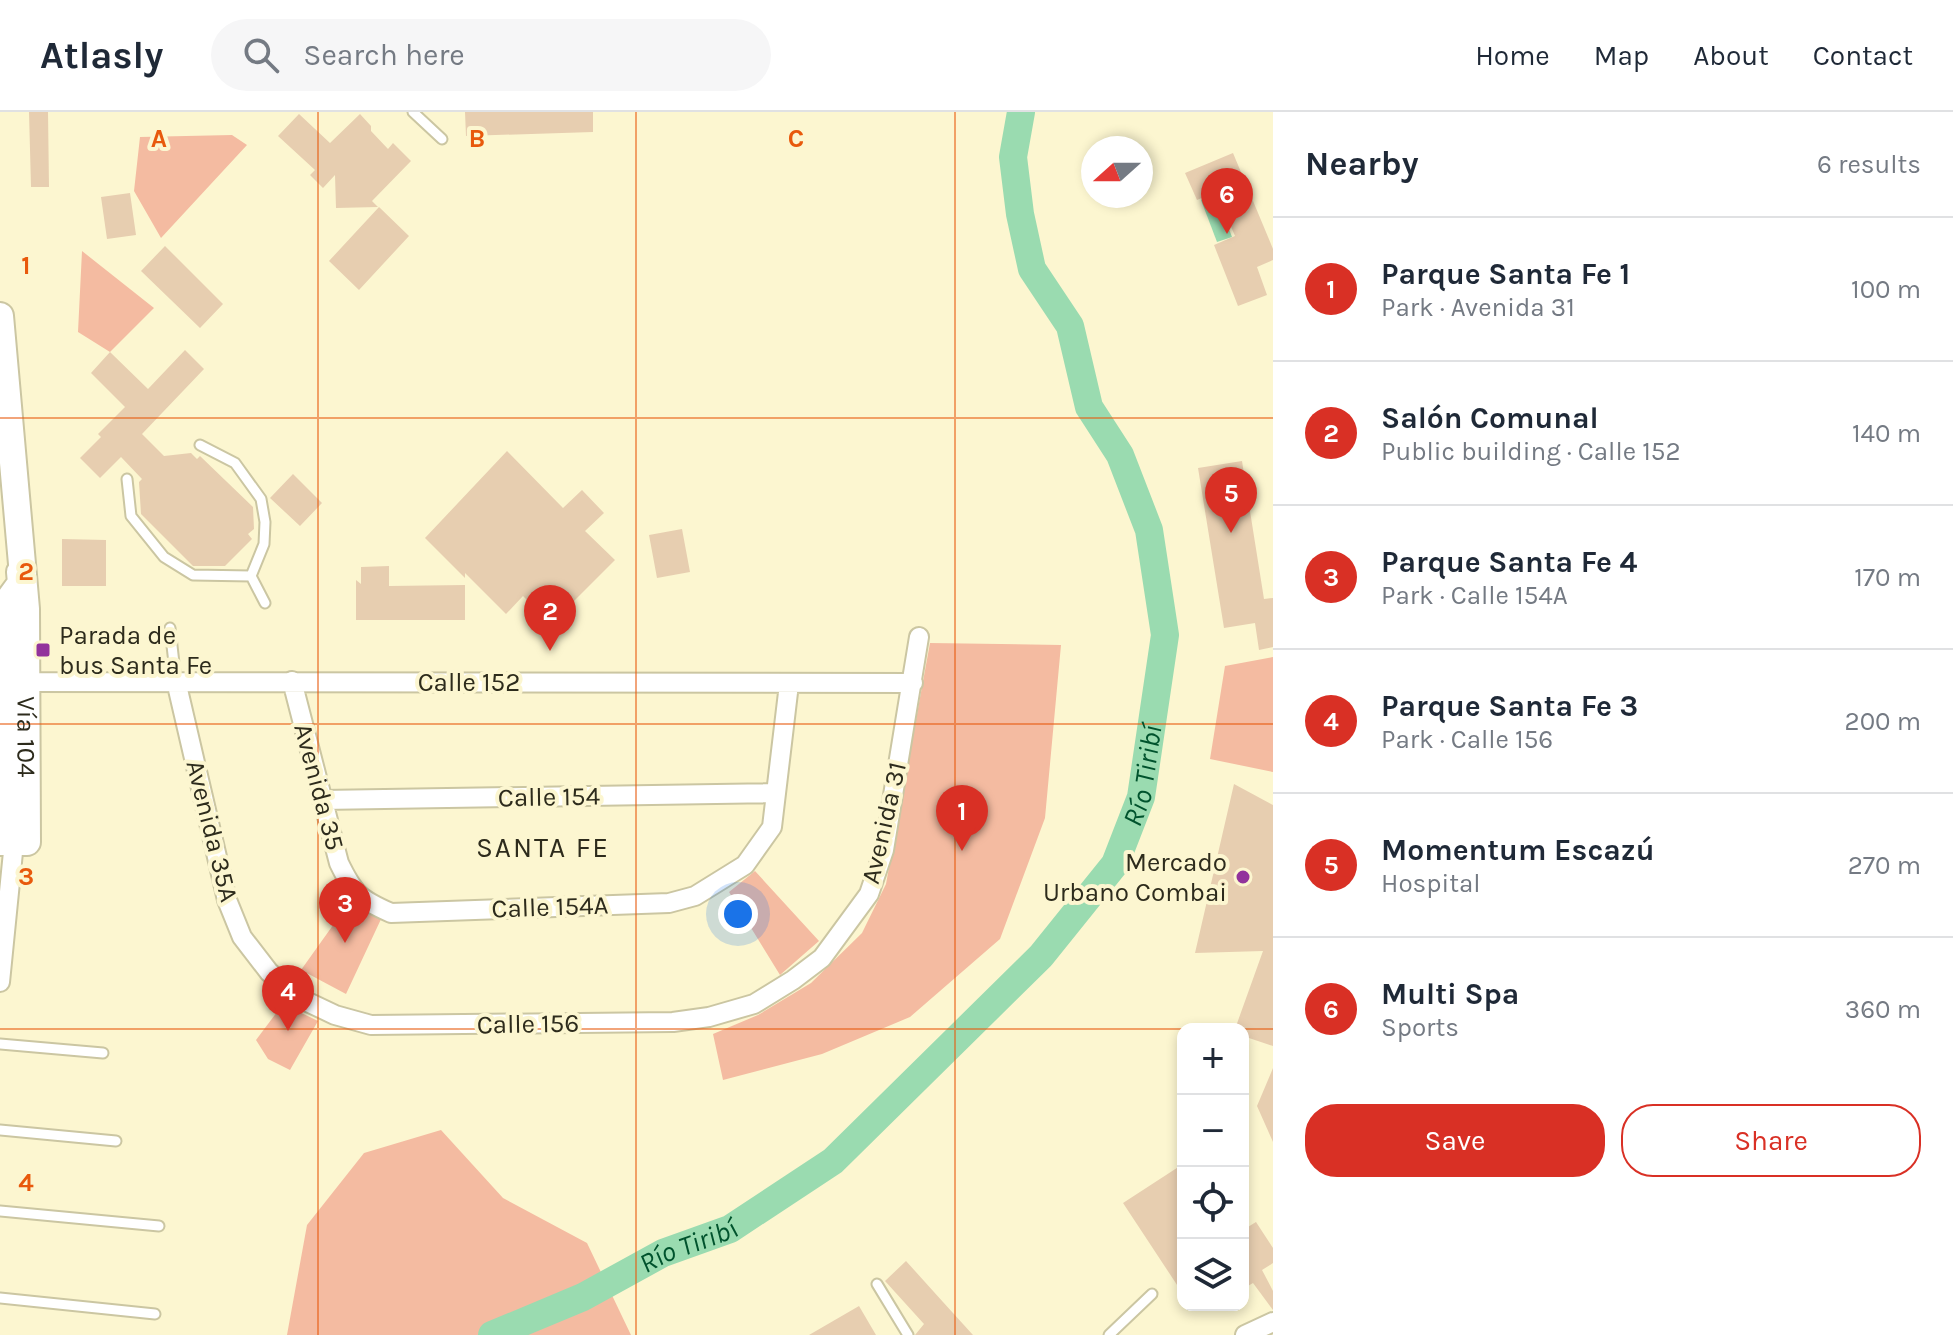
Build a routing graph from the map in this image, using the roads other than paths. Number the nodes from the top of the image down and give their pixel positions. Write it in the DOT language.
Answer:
graph roads {
  1 [pos="413,112"];
  2 [pos="442,139"];
  3 [pos="0,316"];
  4 [pos="0,370"];
  5 [pos="200,445"];
  6 [pos="127,479"];
  7 [pos="251,576"];
  8 [pos="265,603"];
  9 [pos="14,604"];
  10 [pos="170,628"];
  11 [pos="919,637"];
  12 [pos="176,681"];
  13 [pos="292,681"];
  14 [pos="26,682"];
  15 [pos="913,683"];
  16 [pos="789,684"];
  17 [pos="776,793"];
  18 [pos="322,800"];
  19 [pos="6,842"];
  20 [pos="352,890"];
  21 [pos="1,959"];
  22 [pos="269,972"];
  23 [pos="793,980"];
  24 [pos="0,982"];
  25 [pos="0,1044"];
  26 [pos="103,1053"];
  27 [pos="0,1130"];
  28 [pos="116,1141"];
  29 [pos="0,1211"];
  30 [pos="159,1226"];
  31 [pos="877,1284"];
  32 [pos="1152,1294"];
  33 [pos="0,1298"];
  34 [pos="155,1314"];
  35 [pos="1273,1322"];
  36 [pos="908,1335"];
  37 [pos="1109,1335"];
  38 [pos="1245,1335"];
  1 -- 2 [label="lane"];
  3 -- 9 [label="main road, Vía 104"];
  4 -- 9 [label="main road, Vía 104"];
  5 -- 7 [label="lane"];
  6 -- 7 [label="lane"];
  7 -- 8 [label="lane"];
  9 -- 14 [label="main road, Vía 104"];
  9 -- 19 [label="main road, Vía 104"];
  10 -- 12 [label="lane"];
  11 -- 15 [label="street, Avenida 31"];
  12 -- 13 [label="street, Calle 152"];
  12 -- 14 [label="street, Calle 152"];
  12 -- 22 [label="street, Avenida 35A"];
  13 -- 16 [label="street, Calle 152"];
  13 -- 18 [label="street, Avenida 35"];
  14 -- 19 [label="main road, Vía 104"];
  15 -- 16 [label="street, Calle 152"];
  15 -- 23 [label="street, Avenida 31"];
  16 -- 17 [label="street"];
  17 -- 18 [label="street, Calle 154"];
  17 -- 20 [label="street, Calle 154A"];
  18 -- 20 [label="street, Avenida 35"];
  19 -- 21 [label="street"];
  21 -- 24 [label="street"];
  22 -- 23 [label="street, Calle 156"];
  25 -- 26 [label="lane"];
  27 -- 28 [label="lane"];
  29 -- 30 [label="lane"];
  31 -- 36 [label="lane"];
  32 -- 37 [label="lane"];
  33 -- 34 [label="lane"];
  35 -- 38 [label="street"];
}
